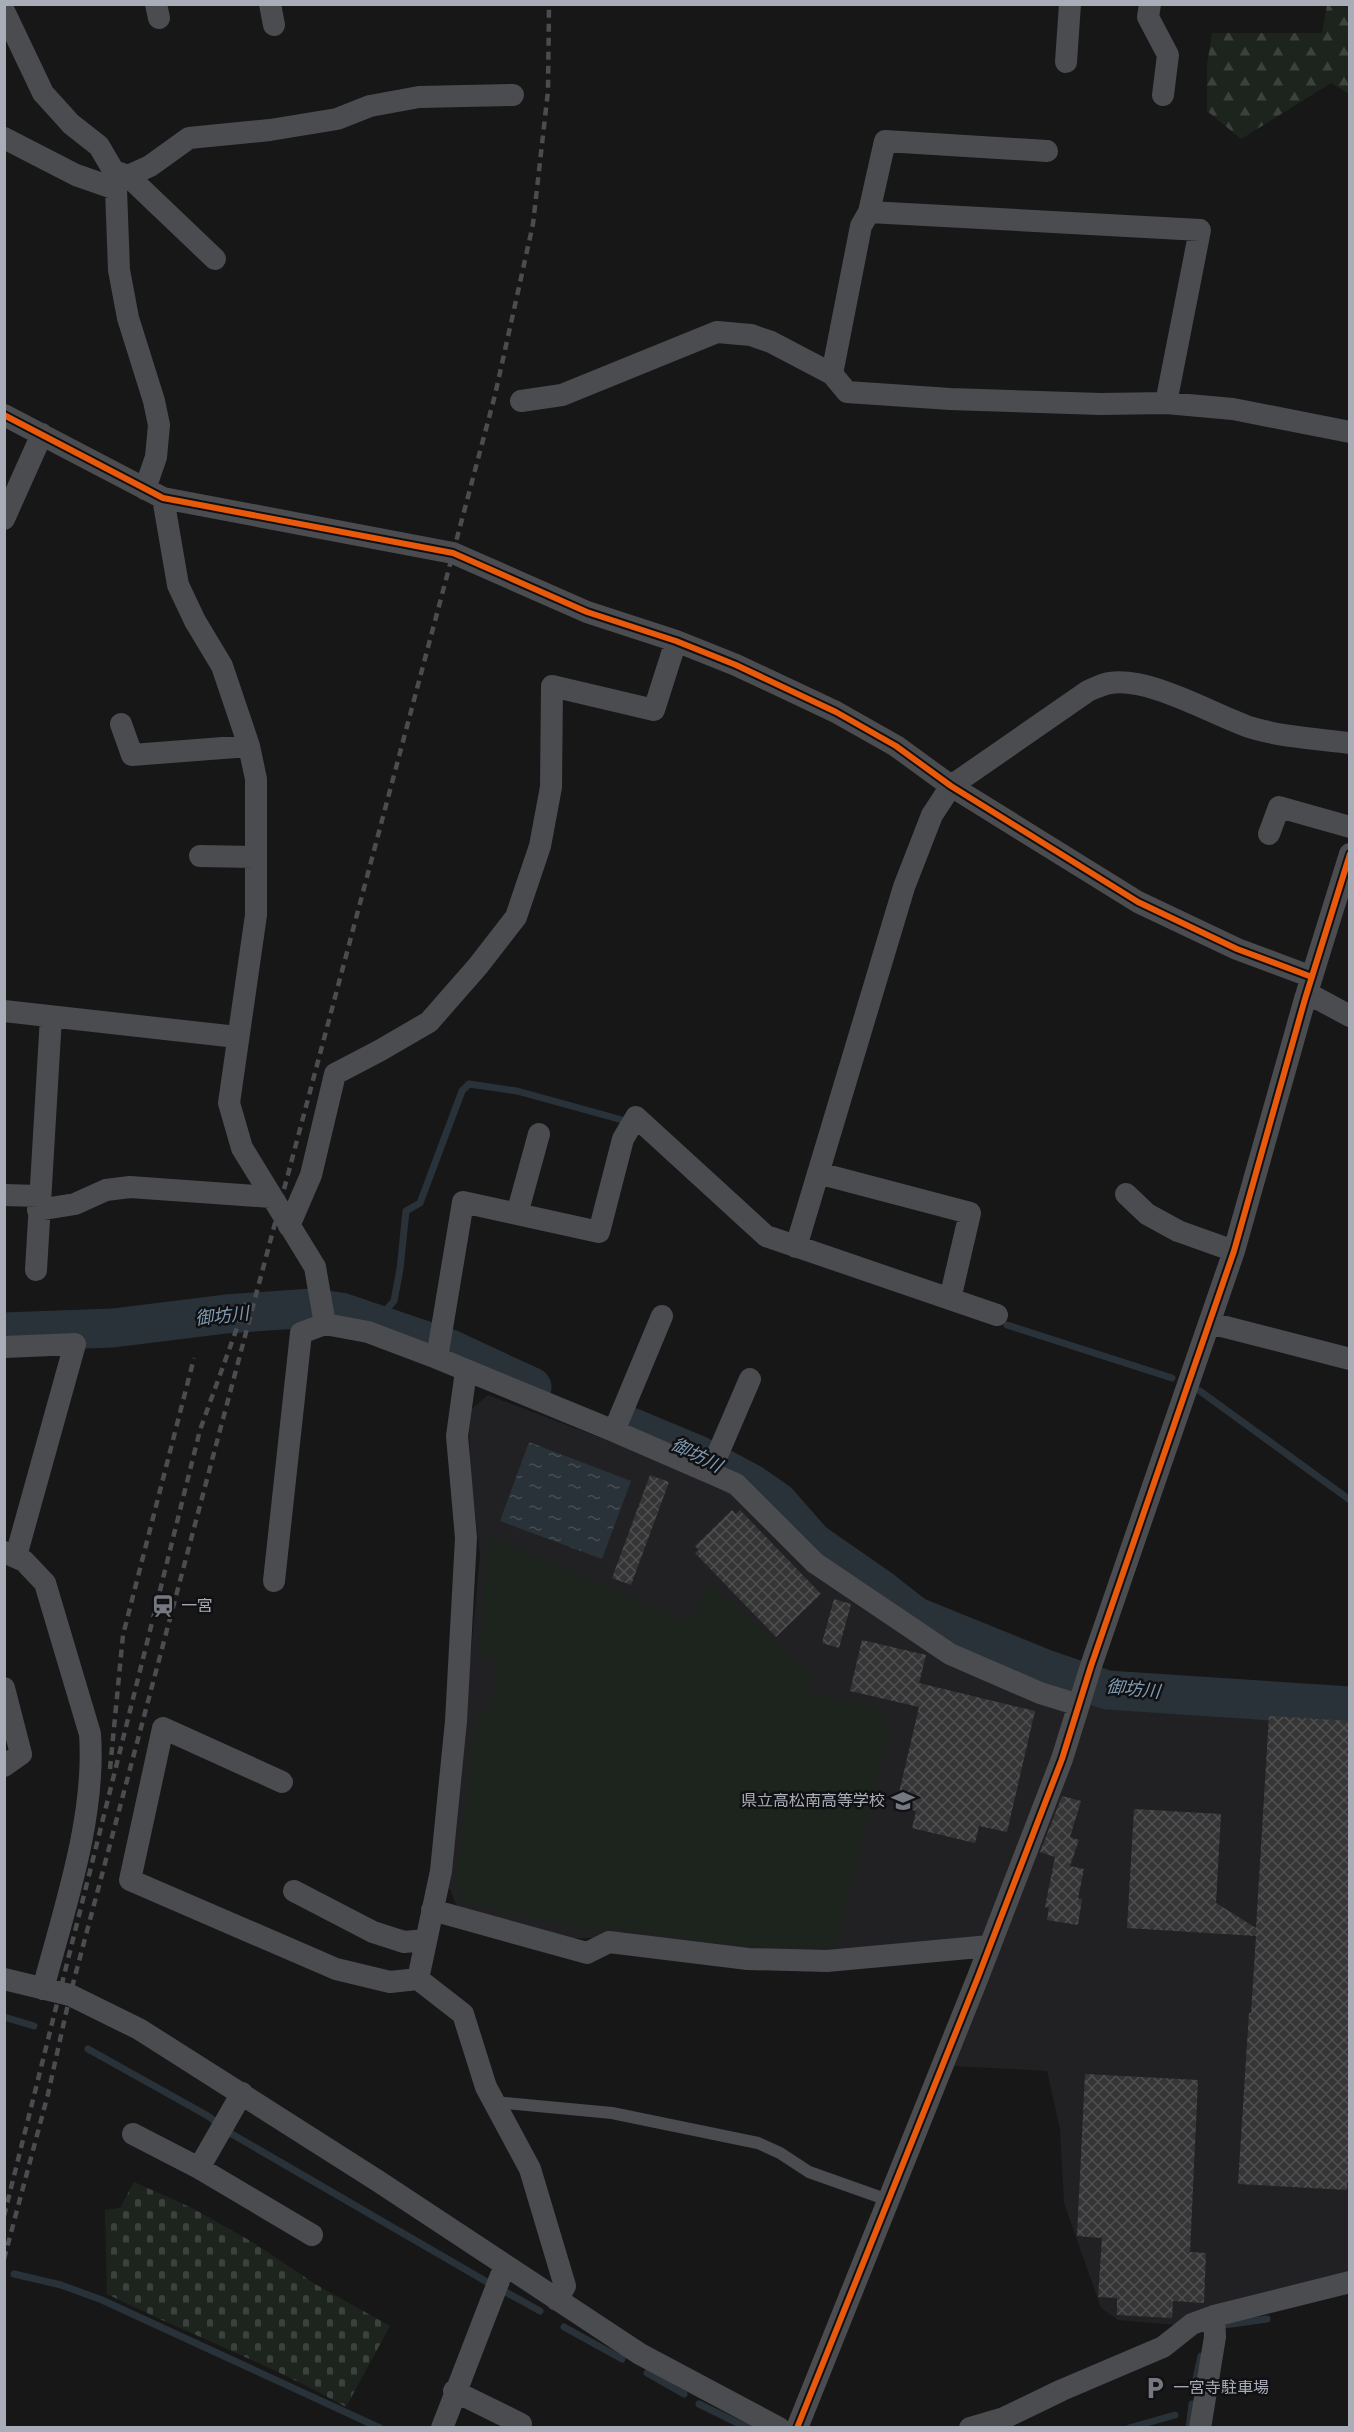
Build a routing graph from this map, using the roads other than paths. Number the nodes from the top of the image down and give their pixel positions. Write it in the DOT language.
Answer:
graph roads {
  1 [pos="1070,4"];
  2 [pos="1150,4"];
  3 [pos="4,11"];
  4 [pos="1066,62"];
  5 [pos="513,95"];
  6 [pos="1163,95"];
  7 [pos="4,138"];
  8 [pos="1047,151"];
  9 [pos="119,178"];
  10 [pos="869,212"];
  11 [pos="215,259"];
  12 [pos="832,374"];
  13 [pos="521,401"];
  14 [pos="1166,403"];
  15 [pos="4,415"];
  16 [pos="1350,432"];
  17 [pos="42,434"];
  18 [pos="154,493"];
  19 [pos="4,519"];
  20 [pos="676,641"];
  21 [pos="121,724"];
  22 [pos="1350,743"];
  23 [pos="249,746"];
  24 [pos="951,786"];
  25 [pos="1350,826"];
  26 [pos="1269,834"];
  27 [pos="1350,854"];
  28 [pos="200,856"];
  29 [pos="255,857"];
  30 [pos="1310,985"];
  31 [pos="4,1011"];
  32 [pos="1350,1016"];
  33 [pos="51,1017"];
  34 [pos="237,1037"];
  35 [pos="539,1134"];
  36 [pos="818,1173"];
  37 [pos="1126,1194"];
  38 [pos="4,1196"];
  39 [pos="271,1197"];
  40 [pos="39,1203"];
  41 [pos="517,1214"];
  42 [pos="289,1226"];
  43 [pos="796,1246"];
  44 [pos="1234,1251"];
  45 [pos="36,1270"];
  46 [pos="950,1299"];
  47 [pos="997,1315"];
  48 [pos="324,1316"];
  49 [pos="662,1316"];
  50 [pos="1210,1323"];
  51 [pos="4,1347"];
  52 [pos="439,1348"];
  53 [pos="1350,1359"];
  54 [pos="466,1371"];
  55 [pos="750,1379"];
  56 [pos="617,1424"];
  57 [pos="710,1471"];
  58 [pos="10,1554"];
  59 [pos="274,1581"];
  60 [pos="4,1688"];
  61 [pos="1080,1703"];
  62 [pos="4,1766"];
  63 [pos="282,1782"];
  64 [pos="294,1891"];
  65 [pos="432,1910"];
  66 [pos="426,1940"];
  67 [pos="990,1946"];
  68 [pos="4,1979"];
  69 [pos="418,1979"];
  70 [pos="42,1989"];
  71 [pos="242,2093"];
  72 [pos="494,2102"];
  73 [pos="133,2134"];
  74 [pos="199,2168"];
  75 [pos="888,2200"];
  76 [pos="312,2235"];
  77 [pos="505,2265"];
  78 [pos="1350,2282"];
  79 [pos="557,2300"];
  80 [pos="1214,2316"];
  81 [pos="454,2391"];
  82 [pos="521,2424"];
  83 [pos="442,2427"];
  84 [pos="779,2427"];
  85 [pos="796,2427"];
  86 [pos="970,2427"];
  87 [pos="1200,2427"];
  1 -- 4 [label="street"];
  2 -- 6 [label="street"];
  3 -- 9 [label="street"];
  5 -- 9 [label="street"];
  7 -- 9 [label="street"];
  8 -- 10 [label="street"];
  9 -- 11 [label="street"];
  9 -- 18 [label="street"];
  10 -- 12 [label="street"];
  10 -- 14 [label="street"];
  12 -- 13 [label="street"];
  12 -- 14 [label="street"];
  14 -- 16 [label="street"];
  15 -- 17 [label="street"];
  17 -- 18 [label="street"];
  17 -- 19 [label="street"];
  18 -- 20 [label="street"];
  18 -- 23 [label="street"];
  20 -- 24 [label="street"];
  20 -- 42 [label="street"];
  21 -- 23 [label="street"];
  22 -- 24 [label="street"];
  23 -- 29 [label="street"];
  24 -- 30 [label="street"];
  24 -- 36 [label="street"];
  25 -- 26 [label="street"];
  27 -- 30 [label="street"];
  28 -- 29 [label="street"];
  29 -- 34 [label="street"];
  30 -- 32 [label="street"];
  30 -- 44 [label="street"];
  31 -- 33 [label="street"];
  33 -- 34 [label="street"];
  33 -- 40 [label="street"];
  34 -- 39 [label="street"];
  35 -- 41 [label="street"];
  36 -- 43 [label="street"];
  36 -- 46 [label="street"];
  37 -- 44 [label="street"];
  38 -- 40 [label="street"];
  39 -- 40 [label="street"];
  39 -- 42 [label="street"];
  40 -- 45 [label="street"];
  41 -- 43 [label="street"];
  41 -- 52 [label="street"];
  42 -- 48 [label="street"];
  43 -- 46 [label="street"];
  44 -- 50 [label="street"];
  46 -- 47 [label="street"];
  48 -- 52 [label="street"];
  48 -- 59 [label="street"];
  49 -- 56 [label="street"];
  50 -- 53 [label="street"];
  50 -- 61 [label="street"];
  51 -- 58 [label="street"];
  52 -- 54 [label="street"];
  54 -- 56 [label="street"];
  54 -- 65 [label="street"];
  55 -- 57 [label="street"];
  56 -- 57 [label="street"];
  57 -- 61 [label="street"];
  58 -- 70 [label="street"];
  60 -- 62 [label="street"];
  61 -- 67 [label="street"];
  63 -- 69 [label="street"];
  64 -- 66 [label="street"];
  65 -- 66 [label="street"];
  65 -- 67 [label="street"];
  66 -- 69 [label="street"];
  67 -- 75 [label="street"];
  68 -- 70 [label="street"];
  69 -- 72 [label="street"];
  70 -- 71 [label="street"];
  71 -- 74 [label="street"];
  71 -- 77 [label="street"];
  72 -- 75 [label="lane"];
  72 -- 79 [label="street"];
  73 -- 74 [label="street"];
  74 -- 76 [label="street"];
  75 -- 85 [label="street"];
  77 -- 79 [label="street"];
  77 -- 81 [label="street"];
  78 -- 80 [label="street"];
  79 -- 84 [label="street"];
  80 -- 86 [label="street"];
  80 -- 87 [label="street"];
  81 -- 82 [label="street"];
  81 -- 83 [label="street"];
}
